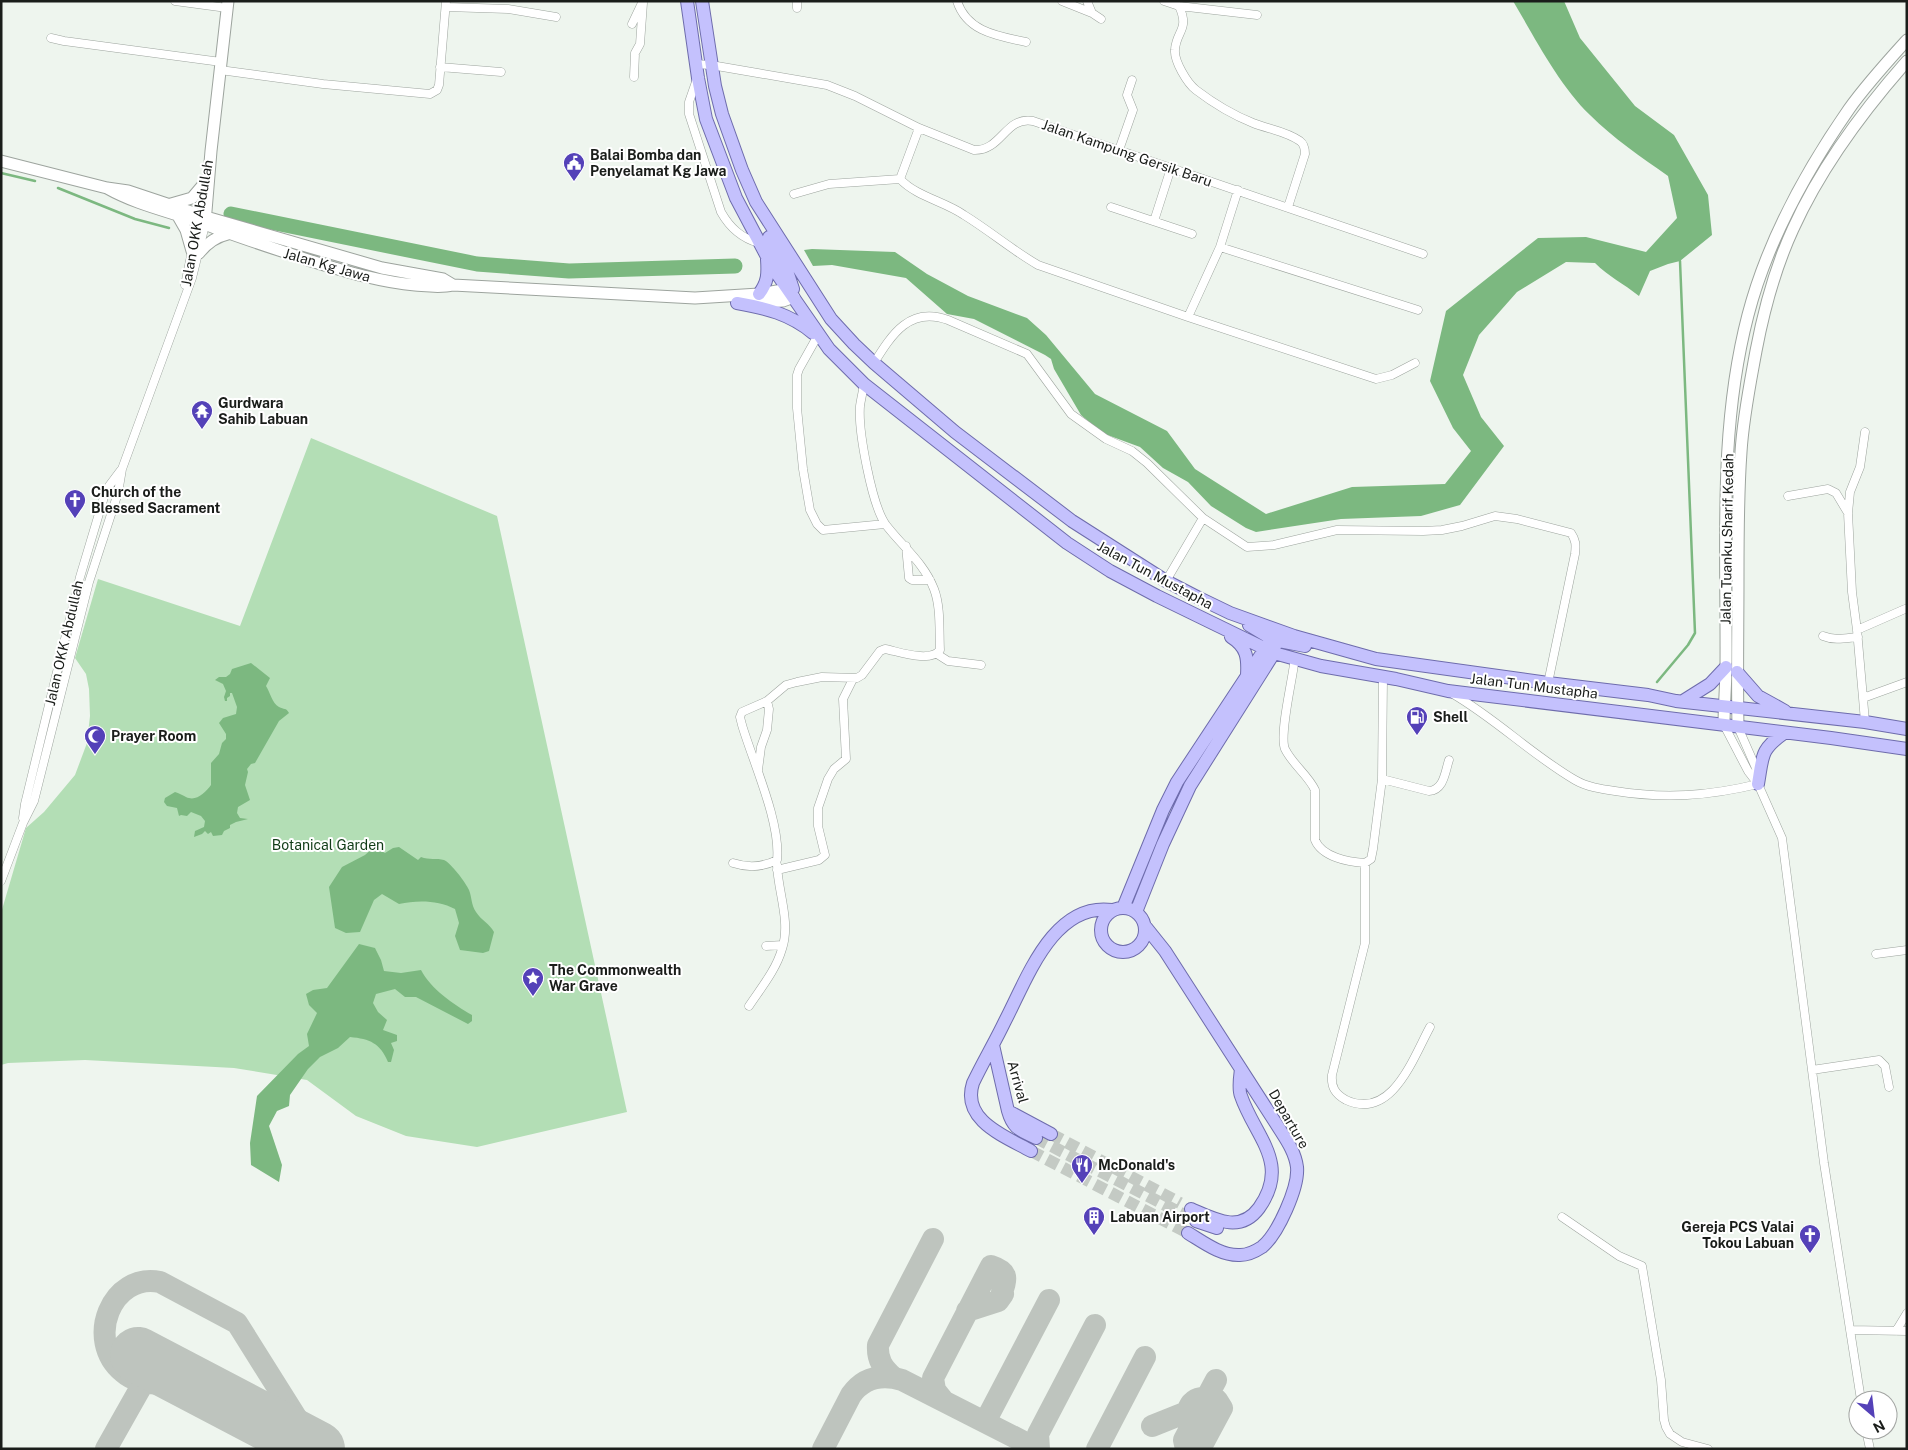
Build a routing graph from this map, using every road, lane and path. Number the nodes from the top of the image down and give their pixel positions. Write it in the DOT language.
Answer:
graph roads {
  1 [pos="175,1"];
  2 [pos="687,1"];
  3 [pos="702,1"];
  4 [pos="957,1"];
  5 [pos="1062,1"];
  6 [pos="1088,1"];
  7 [pos="1164,1"];
  8 [pos="643,2"];
  9 [pos="446,3"];
  10 [pos="227,4"];
  11 [pos="1179,6"];
  12 [pos="1092,13"];
  13 [pos="1257,15"];
  14 [pos="556,17"];
  15 [pos="1101,18"];
  16 [pos="632,24"];
  17 [pos="51,38"];
  18 [pos="1907,40"];
  19 [pos="1026,42"];
  20 [pos="1907,61"];
  21 [pos="696,64"];
  22 [pos="711,65"];
  23 [pos="220,66"];
  24 [pos="440,67"];
  25 [pos="501,72"];
  26 [pos="634,77"];
  27 [pos="698,78"];
  28 [pos="1132,80"];
  29 [pos="919,128"];
  30 [pos="1119,150"];
  31 [pos="1,161"];
  32 [pos="1171,168"];
  33 [pos="900,179"];
  34 [pos="206,187"];
  35 [pos="107,188"];
  36 [pos="1238,190"];
  37 [pos="794,194"];
  38 [pos="756,202"];
  39 [pos="170,204"];
  40 [pos="1112,206"];
  41 [pos="1288,207"];
  42 [pos="178,216"];
  43 [pos="202,219"];
  44 [pos="1154,220"];
  45 [pos="228,228"];
  46 [pos="1192,234"];
  47 [pos="759,243"];
  48 [pos="1220,247"];
  49 [pos="195,252"];
  50 [pos="1423,254"];
  51 [pos="767,257"];
  52 [pos="791,291"];
  53 [pos="759,294"];
  54 [pos="695,298"];
  55 [pos="737,303"];
  56 [pos="1418,310"];
  57 [pos="1188,316"];
  58 [pos="831,318"];
  59 [pos="818,337"];
  60 [pos="830,349"];
  61 [pos="874,363"];
  62 [pos="1415,363"];
  63 [pos="864,384"];
  64 [pos="1865,432"];
  65 [pos="1788,496"];
  66 [pos="1848,513"];
  67 [pos="1203,518"];
  68 [pos="885,524"];
  69 [pos="906,546"];
  70 [pos="930,580"];
  71 [pos="1166,581"];
  72 [pos="1905,609"];
  73 [pos="1186,610"];
  74 [pos="1230,613"];
  75 [pos="1858,634"];
  76 [pos="1823,636"];
  77 [pos="1271,647"];
  78 [pos="937,654"];
  79 [pos="1376,659"];
  80 [pos="1294,664"];
  81 [pos="981,666"];
  82 [pos="1321,666"];
  83 [pos="1732,669"];
  84 [pos="1383,677"];
  85 [pos="853,679"];
  86 [pos="1250,680"];
  87 [pos="1907,682"];
  88 [pos="1548,684"];
  89 [pos="1448,691"];
  90 [pos="1863,698"];
  91 [pos="767,701"];
  92 [pos="1680,701"];
  93 [pos="1724,706"];
  94 [pos="1738,707"];
  95 [pos="1791,715"];
  96 [pos="1865,722"];
  97 [pos="1724,725"];
  98 [pos="1738,727"];
  99 [pos="1907,729"];
  100 [pos="1784,733"];
  101 [pos="1907,749"];
  102 [pos="1449,760"];
  103 [pos="758,774"];
  104 [pos="1382,779"];
  105 [pos="1758,784"];
  106 [pos="777,860"];
  107 [pos="734,863"];
  108 [pos="1365,863"];
  109 [pos="778,870"];
  110 [pos="2,876"];
  111 [pos="1117,909"];
  112 [pos="1136,912"];
  113 [pos="1145,926"];
  114 [pos="783,945"];
  115 [pos="766,946"];
  116 [pos="1907,950"];
  117 [pos="1876,954"];
  118 [pos="750,1006"];
  119 [pos="1430,1026"];
  120 [pos="993,1045"];
  121 [pos="1241,1069"];
  122 [pos="1812,1070"];
  123 [pos="1889,1087"];
  124 [pos="1008,1111"];
  125 [pos="1051,1134"];
  126 [pos="1036,1138"];
  127 [pos="1031,1151"];
  128 [pos="1191,1209"];
  129 [pos="1562,1217"];
  130 [pos="1196,1221"];
  131 [pos="1241,1223"];
  132 [pos="1188,1233"];
  133 [pos="1907,1313"];
  134 [pos="1850,1330"];
  135 [pos="1896,1331"];
  136 [pos="1907,1331"];
  137 [pos="1859,1390"];
  138 [pos="1708,1449"];
  1 -- 10 [label="street"];
  2 -- 21 [label="main road, Jalan Tun Mustapha"];
  3 -- 22 [label="main road"];
  4 -- 19 [label="street"];
  5 -- 12 [label="street"];
  6 -- 12 [label="street"];
  7 -- 11 [label="street"];
  8 -- 16 [label="street"];
  8 -- 26 [label="street"];
  9 -- 14 [label="street"];
  9 -- 24 [label="street"];
  10 -- 23 [label="main road, Jalan OKK Abdullah"];
  11 -- 13 [label="street"];
  11 -- 41 [label="street"];
  12 -- 15 [label="street"];
  17 -- 23 [label="street"];
  18 -- 83 [label="main road, Jalan Tuanku Sharif Kedah"];
  20 -- 83 [label="main road, Jalan Tuanku Sharif Kedah"];
  21 -- 22 [label="street, Jalan Kampung Gersik Baru"];
  21 -- 27 [label="main road, Jalan Tun Mustapha"];
  22 -- 29 [label="street, Jalan Kampung Gersik Baru"];
  22 -- 38 [label="main road"];
  23 -- 24 [label="street"];
  23 -- 34 [label="main road, Jalan OKK Abdullah"];
  24 -- 25 [label="street"];
  27 -- 47 [label="main road, Jalan Tun Mustapha"];
  27 -- 47 [label="street"];
  28 -- 30 [label="street"];
  29 -- 30 [label="street, Jalan Kampung Gersik Baru"];
  29 -- 33 [label="street"];
  30 -- 32 [label="street, Jalan Kampung Gersik Baru"];
  31 -- 35 [label="main road"];
  32 -- 36 [label="street, Jalan Kampung Gersik Baru"];
  32 -- 44 [label="street"];
  33 -- 37 [label="street"];
  33 -- 57 [label="street"];
  34 -- 39 [label="main road"];
  34 -- 43 [label="main road, Jalan OKK Abdullah"];
  34 -- 45 [label="main road"];
  35 -- 39 [label="main road"];
  35 -- 42 [label="main road"];
  36 -- 41 [label="street, Jalan Kampung Gersik Baru"];
  36 -- 48 [label="street"];
  38 -- 52 [label="main road"];
  38 -- 58 [label="main road"];
  39 -- 43 [label="main road"];
  40 -- 44 [label="street"];
  41 -- 50 [label="street, Jalan Kampung Gersik Baru"];
  42 -- 43 [label="main road"];
  42 -- 49 [label="main road"];
  43 -- 45 [label="main road, Jalan Kg Jawa"];
  43 -- 49 [label="street, Jalan OKK Abdullah"];
  44 -- 46 [label="street"];
  45 -- 49 [label="main road"];
  45 -- 54 [label="main road, Jalan Kg Jawa"];
  47 -- 51 [label="main road, Jalan Tun Mustapha"];
  48 -- 56 [label="street"];
  48 -- 57 [label="street"];
  49 -- 110 [label="street, Jalan OKK Abdullah"];
  51 -- 52 [label="main road, Jalan Tun Mustapha"];
  51 -- 53 [label="main road"];
  52 -- 53 [label="main road, Jalan Kg Jawa"];
  52 -- 55 [label="main road, Jalan Kg Jawa"];
  52 -- 58 [label="main road"];
  52 -- 60 [label="main road, Jalan Tun Mustapha"];
  53 -- 54 [label="main road, Jalan Kg Jawa"];
  54 -- 55 [label="main road, Jalan Kg Jawa"];
  55 -- 59 [label="main road"];
  57 -- 62 [label="street"];
  58 -- 61 [label="main road"];
  59 -- 60 [label="main road"];
  59 -- 68 [label="street"];
  60 -- 63 [label="main road, Jalan Tun Mustapha"];
  61 -- 67 [label="street"];
  61 -- 71 [label="main road"];
  63 -- 68 [label="street"];
  63 -- 73 [label="main road, Jalan Tun Mustapha"];
  64 -- 66 [label="street"];
  65 -- 66 [label="street"];
  66 -- 75 [label="street"];
  67 -- 71 [label="street"];
  67 -- 88 [label="street"];
  68 -- 69 [label="street"];
  69 -- 70 [label="street"];
  69 -- 70 [label="street"];
  70 -- 78 [label="street"];
  71 -- 74 [label="main road"];
  72 -- 75 [label="street"];
  73 -- 77 [label="main road, Jalan Tun Mustapha"];
  73 -- 86 [label="main road"];
  74 -- 77 [label="main road"];
  74 -- 79 [label="main road"];
  75 -- 76 [label="street"];
  75 -- 90 [label="street"];
  77 -- 79 [label="main road"];
  77 -- 82 [label="main road, Jalan Tun Mustapha"];
  77 -- 86 [label="main road"];
  78 -- 81 [label="street"];
  78 -- 85 [label="street"];
  79 -- 88 [label="main road"];
  80 -- 82 [label="main road"];
  80 -- 86 [label="main road"];
  80 -- 108 [label="street"];
  82 -- 84 [label="main road, Jalan Tun Mustapha"];
  83 -- 92 [label="main road"];
  83 -- 93 [label="main road, Jalan Tuanku Sharif Kedah"];
  83 -- 94 [label="main road, Jalan Tuanku Sharif Kedah"];
  83 -- 95 [label="main road"];
  84 -- 89 [label="main road, Jalan Tun Mustapha"];
  84 -- 104 [label="street"];
  85 -- 91 [label="street"];
  85 -- 109 [label="street"];
  86 -- 111 [label="main road"];
  86 -- 112 [label="main road"];
  87 -- 90 [label="street"];
  88 -- 92 [label="main road"];
  89 -- 97 [label="main road, Jalan Tun Mustapha"];
  89 -- 105 [label="street"];
  90 -- 96 [label="street"];
  91 -- 103 [label="street"];
  91 -- 103 [label="street"];
  92 -- 93 [label="main road"];
  93 -- 94 [label="main road"];
  93 -- 97 [label="main road, Jalan Tuanku Sharif Kedah"];
  94 -- 95 [label="main road"];
  94 -- 98 [label="main road, Jalan Tuanku Sharif Kedah"];
  95 -- 96 [label="main road"];
  96 -- 99 [label="main road"];
  97 -- 98 [label="main road, Jalan Tun Mustapha"];
  97 -- 105 [label="street"];
  98 -- 100 [label="main road, Jalan Tun Mustapha"];
  98 -- 105 [label="street"];
  100 -- 101 [label="main road, Jalan Tun Mustapha"];
  100 -- 105 [label="main road"];
  102 -- 104 [label="street"];
  103 -- 106 [label="street"];
  104 -- 108 [label="street"];
  105 -- 122 [label="street"];
  106 -- 107 [label="street"];
  106 -- 109 [label="street"];
  108 -- 119 [label="street"];
  109 -- 114 [label="street"];
  111 -- 112 [label="main road"];
  111 -- 113 [label="main road"];
  111 -- 120 [label="main road"];
  112 -- 113 [label="main road"];
  113 -- 121 [label="main road, Departure"];
  114 -- 115 [label="street"];
  114 -- 118 [label="street"];
  116 -- 117 [label="street"];
  120 -- 124 [label="main road, Arrival"];
  120 -- 127 [label="main road"];
  121 -- 131 [label="main road"];
  121 -- 132 [label="main road, Departure"];
  122 -- 123 [label="street"];
  122 -- 134 [label="street"];
  124 -- 125 [label="main road, Arrival"];
  124 -- 126 [label="main road"];
  128 -- 131 [label="main road"];
  129 -- 138 [label="street"];
  130 -- 131 [label="main road"];
  133 -- 135 [label="street"];
  134 -- 135 [label="street"];
  134 -- 137 [label="street"];
  135 -- 136 [label="street"];
}
